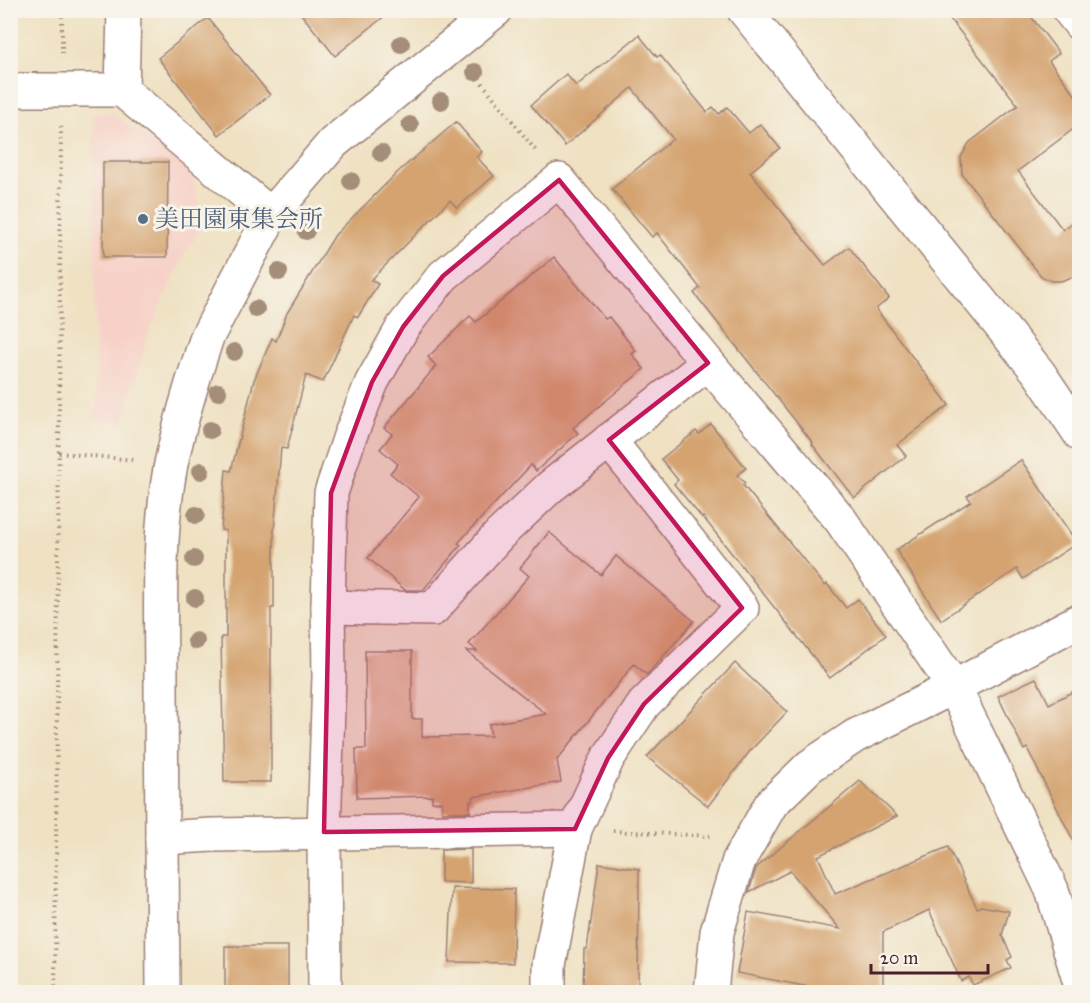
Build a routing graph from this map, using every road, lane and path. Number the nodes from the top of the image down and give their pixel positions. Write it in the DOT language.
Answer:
graph roads {
  1 [pos="62,10"];
  2 [pos="123,10"];
  3 [pos="496,10"];
  4 [pos="744,10"];
  5 [pos="1069,10"];
  6 [pos="1080,24"];
  7 [pos="482,83"];
  8 [pos="10,90"];
  9 [pos="62,90"];
  10 [pos="122,90"];
  11 [pos="559,180"];
  12 [pos="271,215"];
  13 [pos="708,363"];
  14 [pos="1080,434"];
  15 [pos="609,440"];
  16 [pos="59,453"];
  17 [pos="114,457"];
  18 [pos="327,607"];
  19 [pos="1080,620"];
  20 [pos="954,687"];
  21 [pos="575,829"];
  22 [pos="324,832"];
  23 [pos="711,837"];
  24 [pos="162,838"];
  25 [pos="1080,983"];
  26 [pos="55,993"];
  27 [pos="163,993"];
  28 [pos="325,993"];
  29 [pos="549,993"];
  30 [pos="711,993"];
  1 -- 9 [label="path"];
  2 -- 10 [label="street"];
  3 -- 12 [label="street"];
  4 -- 14 [label="street"];
  5 -- 6 [label="street"];
  7 -- 11 [label="path"];
  8 -- 9 [label="street"];
  9 -- 10 [label="street"];
  9 -- 16 [label="path"];
  10 -- 12 [label="street"];
  11 -- 13 [label="street"];
  11 -- 18 [label="street"];
  12 -- 24 [label="street"];
  13 -- 15 [label="street"];
  13 -- 20 [label="street"];
  15 -- 18 [label="street"];
  15 -- 21 [label="street"];
  16 -- 17 [label="path"];
  16 -- 26 [label="path"];
  18 -- 22 [label="street"];
  19 -- 20 [label="street"];
  20 -- 25 [label="street"];
  20 -- 30 [label="street"];
  21 -- 22 [label="street"];
  21 -- 23 [label="path"];
  21 -- 29 [label="street"];
  22 -- 24 [label="street"];
  22 -- 28 [label="street"];
  24 -- 27 [label="street"];
}
